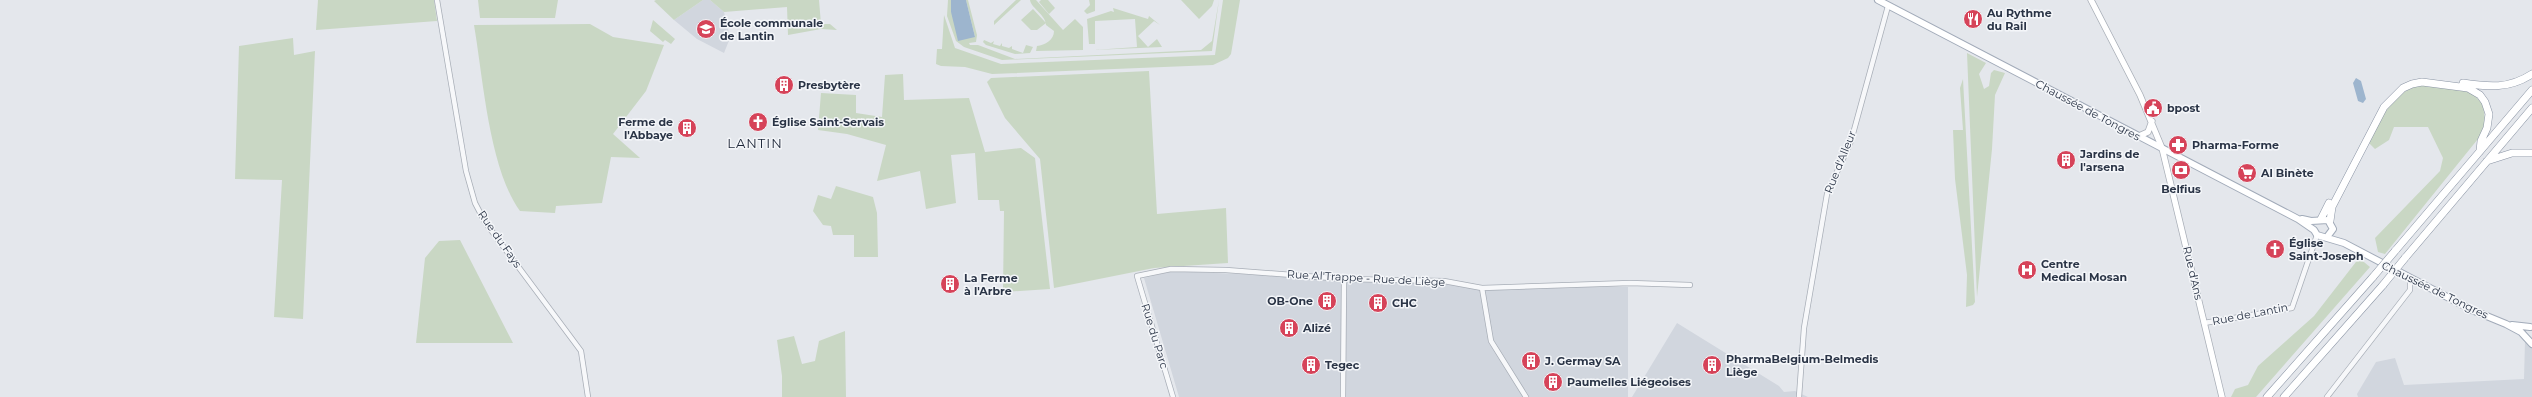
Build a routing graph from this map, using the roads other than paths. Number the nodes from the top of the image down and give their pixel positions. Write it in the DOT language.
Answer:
graph roads {
  1 [pos="437,0"];
  2 [pos="1878,0"];
  3 [pos="2092,0"];
  4 [pos="1888,6"];
  5 [pos="2532,74"];
  6 [pos="2532,90"];
  7 [pos="2532,108"];
  8 [pos="2152,121"];
  9 [pos="2138,136"];
  10 [pos="2162,148"];
  11 [pos="2480,151"];
  12 [pos="2532,154"];
  13 [pos="2176,156"];
  14 [pos="2487,161"];
  15 [pos="2166,162"];
  16 [pos="2298,218"];
  17 [pos="2320,219"];
  18 [pos="2330,221"];
  19 [pos="2332,231"];
  20 [pos="2316,233"];
  21 [pos="2326,237"];
  22 [pos="2344,243"];
  23 [pos="1137,276"];
  24 [pos="2410,278"];
  25 [pos="1344,279"];
  26 [pos="1690,285"];
  27 [pos="1482,288"];
  28 [pos="2204,323"];
  29 [pos="2506,324"];
  30 [pos="2531,327"];
  31 [pos="2526,337"];
  32 [pos="2532,344"];
  33 [pos="588,397"];
  34 [pos="1173,397"];
  35 [pos="1342,397"];
  36 [pos="1526,397"];
  37 [pos="1799,397"];
  38 [pos="2222,397"];
  39 [pos="2267,397"];
  40 [pos="2284,397"];
  41 [pos="2327,397"];
  1 -- 33 [label="street, Rue du Fays"];
  2 -- 4 [label="main road, Chaussée de Tongres"];
  3 -- 8 [label="main road, Rue d'Ans"];
  4 -- 9 [label="main road, Chaussée de Tongres"];
  4 -- 37 [label="street, Rue d'Alleur"];
  5 -- 17 [label="highway"];
  6 -- 11 [label="highway"];
  7 -- 14 [label="highway"];
  8 -- 9 [label="main road"];
  8 -- 10 [label="main road, Rue d'Ans"];
  9 -- 10 [label="main road, Chaussée de Tongres"];
  10 -- 13 [label="main road, Chaussée de Tongres"];
  10 -- 15 [label="main road, Rue d'Ans"];
  11 -- 18 [label="highway"];
  11 -- 39 [label="highway, bridge"];
  12 -- 14 [label="highway"];
  13 -- 15 [label="main road"];
  13 -- 16 [label="main road, Chaussée de Tongres"];
  14 -- 40 [label="highway, bridge"];
  15 -- 28 [label="main road, Rue d'Ans"];
  16 -- 17 [label="main road, Chaussée de Tongres"];
  16 -- 20 [label="main road, Chaussée de Tongres"];
  17 -- 18 [label="main road, Chaussée de Tongres"];
  17 -- 20 [label="main road"];
  18 -- 19 [label="main road"];
  19 -- 21 [label="main road"];
  19 -- 22 [label="main road, Chaussée de Tongres"];
  20 -- 21 [label="main road, Chaussée de Tongres"];
  20 -- 28 [label="street, Rue de Lantin"];
  21 -- 22 [label="main road, Chaussée de Tongres"];
  22 -- 24 [label="main road, Chaussée de Tongres"];
  23 -- 25 [label="street, Rue Al'Trappe - Rue de Liège"];
  23 -- 34 [label="street, Rue du Parc"];
  24 -- 29 [label="main road, Chaussée de Tongres"];
  24 -- 41 [label="street"];
  25 -- 27 [label="street, Rue Al'Trappe - Rue de Liège"];
  25 -- 35 [label="street"];
  26 -- 27 [label="street, Rue Al'Trappe - Rue de Liège"];
  27 -- 36 [label="street"];
  28 -- 38 [label="main road, Rue d'Ans"];
  29 -- 30 [label="main road, Chaussée de Tongres"];
  29 -- 31 [label="main road, Chaussée de Tongres"];
  30 -- 31 [label="main road"];
  31 -- 32 [label="main road, Chaussée de Tongres"];
}
